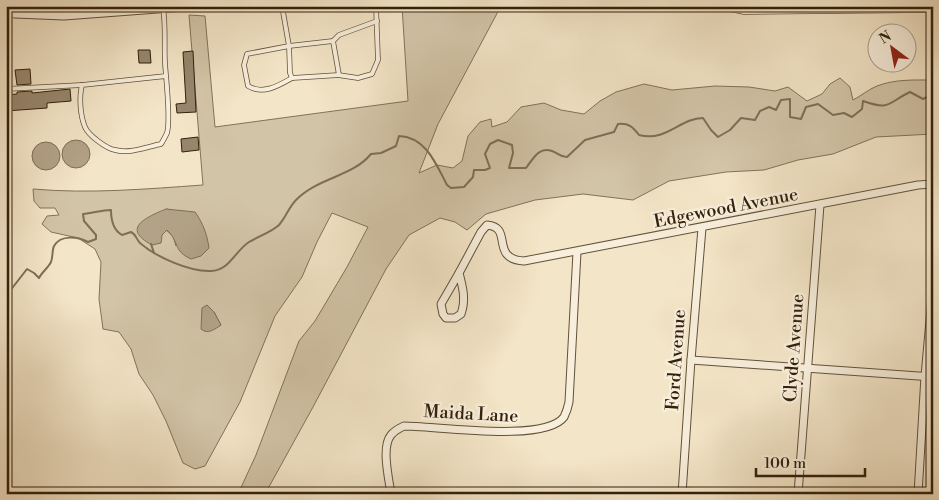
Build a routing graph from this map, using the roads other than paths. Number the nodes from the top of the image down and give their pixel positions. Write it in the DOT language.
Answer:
graph roads {
  1 [pos="184,6"];
  2 [pos="282,6"];
  3 [pos="376,6"];
  4 [pos="716,6"];
  5 [pos="163,8"];
  6 [pos="36,10"];
  7 [pos="933,10"];
  8 [pos="6,11"];
  9 [pos="377,21"];
  10 [pos="333,41"];
  11 [pos="289,46"];
  12 [pos="338,75"];
  13 [pos="166,76"];
  14 [pos="292,78"];
  15 [pos="82,85"];
  16 [pos="6,88"];
  17 [pos="933,184"];
  18 [pos="820,205"];
  19 [pos="702,228"];
  20 [pos="577,252"];
  21 [pos="459,274"];
  22 [pos="933,287"];
  23 [pos="690,360"];
  24 [pos="808,369"];
  25 [pos="929,377"];
  26 [pos="391,494"];
  27 [pos="682,494"];
  28 [pos="798,494"];
  29 [pos="918,494"];
  1 -- 5 [label="street"];
  2 -- 11 [label="lane"];
  3 -- 9 [label="lane"];
  4 -- 7 [label="lane"];
  5 -- 6 [label="street"];
  5 -- 13 [label="lane"];
  6 -- 8 [label="street"];
  9 -- 10 [label="lane"];
  9 -- 12 [label="lane"];
  10 -- 11 [label="lane"];
  10 -- 12 [label="lane"];
  11 -- 14 [label="lane"];
  11 -- 14 [label="lane"];
  12 -- 14 [label="lane"];
  13 -- 15 [label="lane"];
  13 -- 15 [label="lane"];
  15 -- 16 [label="lane"];
  17 -- 18 [label="street, Edgewood Avenue"];
  18 -- 19 [label="street, Edgewood Avenue"];
  18 -- 24 [label="street, Clyde Avenue"];
  19 -- 20 [label="street, Edgewood Avenue"];
  19 -- 23 [label="street, Ford Avenue"];
  20 -- 21 [label="street, Edgewood Avenue"];
  20 -- 26 [label="street, Maida Lane"];
  21 -- 21 [label="street"];
  22 -- 25 [label="street"];
  23 -- 24 [label="street"];
  23 -- 27 [label="street, Ford Avenue"];
  24 -- 25 [label="street"];
  24 -- 28 [label="street, Clyde Avenue"];
  25 -- 29 [label="street"];
}
